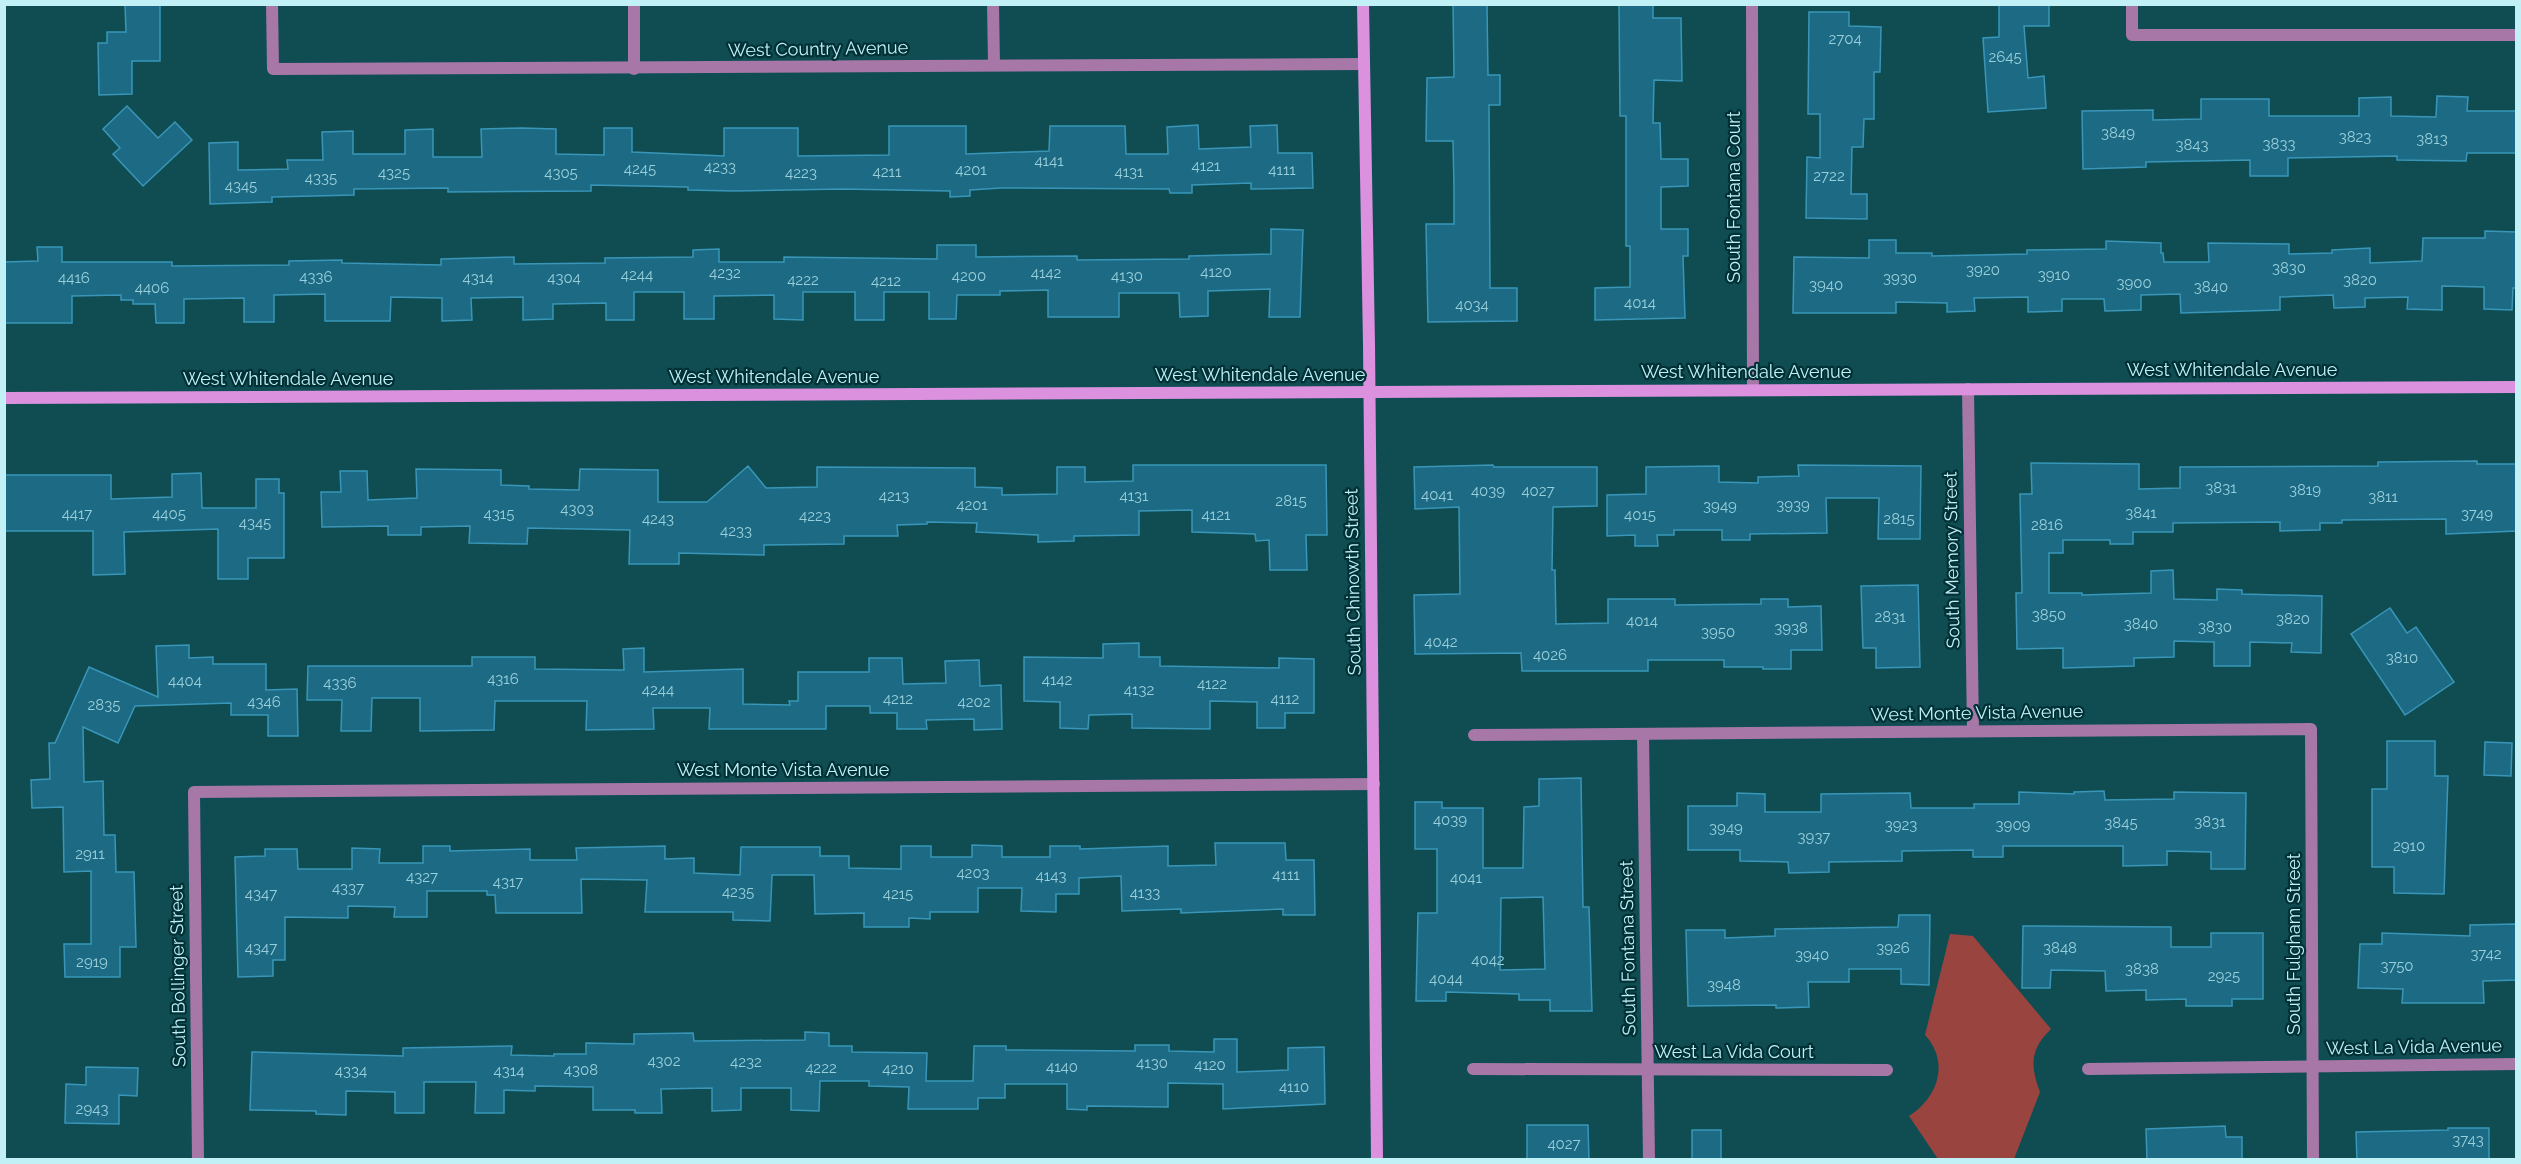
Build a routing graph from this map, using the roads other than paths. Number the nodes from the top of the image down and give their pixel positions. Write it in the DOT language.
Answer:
graph roads {
  1 [pos="272,4"];
  2 [pos="634,4"];
  3 [pos="993,4"];
  4 [pos="1363,4"];
  5 [pos="1752,4"];
  6 [pos="2132,4"];
  7 [pos="2517,35"];
  8 [pos="1364,64"];
  9 [pos="993,65"];
  10 [pos="634,69"];
  11 [pos="2517,387"];
  12 [pos="1968,389"];
  13 [pos="1753,390"];
  14 [pos="1369,392"];
  15 [pos="4,398"];
  16 [pos="2312,729"];
  17 [pos="1973,730"];
  18 [pos="1474,735"];
  19 [pos="1643,735"];
  20 [pos="1374,784"];
  21 [pos="194,792"];
  22 [pos="2517,1064"];
  23 [pos="2312,1066"];
  24 [pos="1473,1069"];
  25 [pos="2088,1069"];
  26 [pos="1647,1070"];
  27 [pos="1887,1070"];
  28 [pos="198,1160"];
  29 [pos="1377,1160"];
  30 [pos="1649,1160"];
  31 [pos="2313,1160"];
  1 -- 10 [label="street, West Country Avenue"];
  2 -- 10 [label="street"];
  3 -- 9 [label="street"];
  4 -- 8 [label="street, South Chinowth Street"];
  5 -- 13 [label="street, South Fontana Court"];
  6 -- 7 [label="street"];
  8 -- 9 [label="street, West Country Avenue"];
  8 -- 14 [label="street, South Chinowth Street"];
  9 -- 10 [label="street, West Country Avenue"];
  11 -- 12 [label="street, West Whitendale Avenue"];
  12 -- 13 [label="street, West Whitendale Avenue"];
  12 -- 17 [label="street, South Memory Street"];
  13 -- 14 [label="street, West Whitendale Avenue"];
  14 -- 15 [label="street, West Whitendale Avenue"];
  14 -- 20 [label="street, South Chinowth Street"];
  16 -- 17 [label="street, West Monte Vista Avenue"];
  16 -- 23 [label="street, South Fulgham Street"];
  17 -- 19 [label="street, West Monte Vista Avenue"];
  18 -- 19 [label="street, West Monte Vista Avenue"];
  19 -- 26 [label="street, South Fontana Street"];
  20 -- 21 [label="street, West Monte Vista Avenue"];
  20 -- 29 [label="street, South Chinowth Street"];
  21 -- 28 [label="street, South Bollinger Street"];
  22 -- 23 [label="street, West La Vida Avenue"];
  23 -- 25 [label="street"];
  23 -- 31 [label="street, South Fulgham Street"];
  24 -- 26 [label="street, West La Vida Court"];
  26 -- 27 [label="street, West La Vida Court"];
  26 -- 30 [label="street, South Fontana Street"];
}
